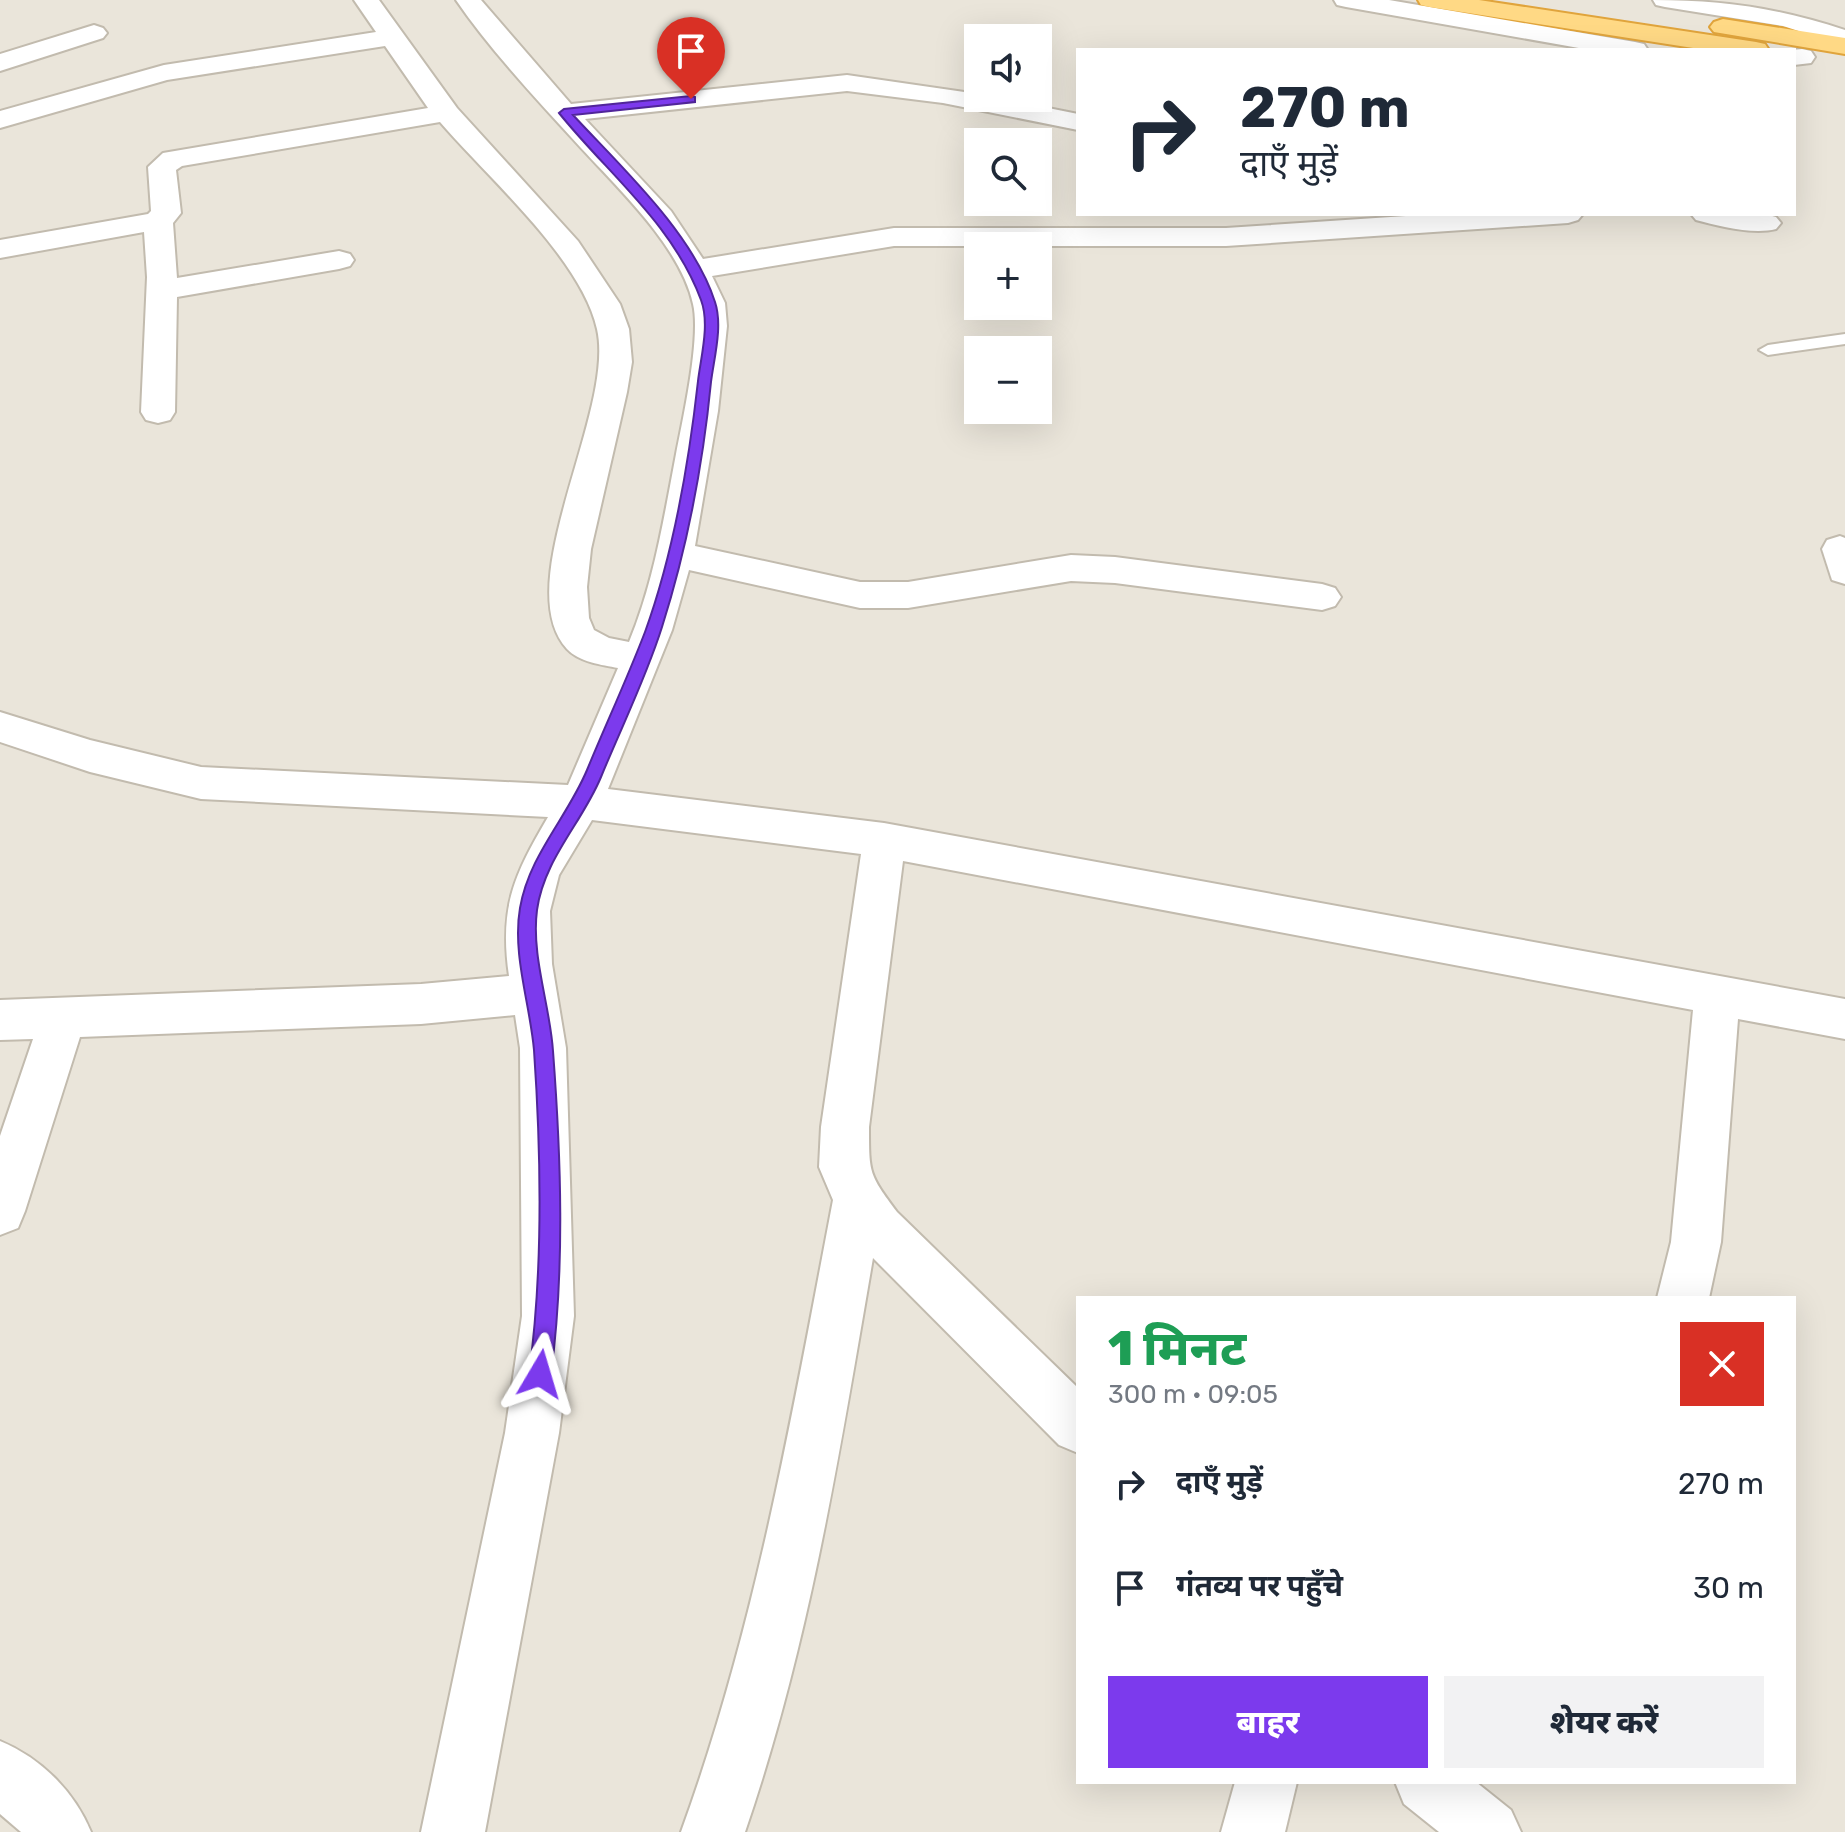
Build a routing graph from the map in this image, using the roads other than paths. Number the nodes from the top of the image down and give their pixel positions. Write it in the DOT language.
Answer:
graph roads {
  1 [pos="366,0"];
  2 [pos="468,0"];
  3 [pos="1346,0"];
  4 [pos="1430,0"];
  5 [pos="1559,0"];
  6 [pos="1665,0"];
  7 [pos="94,33"];
  8 [pos="393,37"];
  9 [pos="1845,38"];
  10 [pos="1845,46"];
  11 [pos="1623,48"];
  12 [pos="1743,48"];
  13 [pos="1797,56"];
  14 [pos="0,63"];
  15 [pos="1845,63"];
  16 [pos="446,113"];
  17 [pos="564,113"];
  18 [pos="0,120"];
  19 [pos="1076,122"];
  20 [pos="1538,216"];
  21 [pos="1719,216"];
  22 [pos="158,221"];
  23 [pos="1766,223"];
  24 [pos="0,249"];
  25 [pos="339,260"];
  26 [pos="694,270"];
  27 [pos="162,290"];
  28 [pos="1845,339"];
  29 [pos="1768,350"];
  30 [pos="158,412"];
  31 [pos="675,554"];
  32 [pos="1322,597"];
  33 [pos="642,658"];
  34 [pos="0,727"];
  35 [pos="582,802"];
  36 [pos="884,840"];
  37 [pos="535,993"];
  38 [pos="1717,995"];
  39 [pos="63,1017"];
  40 [pos="1845,1019"];
  41 [pos="0,1020"];
  42 [pos="858,1200"];
  43 [pos="0,1211"];
  44 [pos="1683,1296"];
  45 [pos="1076,1424"];
  46 [pos="0,1772"];
  47 [pos="1265,1784"];
  48 [pos="59,1832"];
  49 [pos="453,1832"];
  50 [pos="713,1832"];
  51 [pos="1253,1832"];
  1 -- 8 [label="street"];
  2 -- 17 [label="street"];
  3 -- 11 [label="street"];
  4 -- 12 [label="highway"];
  5 -- 10 [label="highway"];
  6 -- 9 [label="street"];
  7 -- 14 [label="street"];
  8 -- 16 [label="street"];
  8 -- 18 [label="street"];
  13 -- 15 [label="highway"];
  16 -- 22 [label="street"];
  16 -- 33 [label="street"];
  17 -- 19 [label="street"];
  17 -- 26 [label="street"];
  20 -- 26 [label="street"];
  21 -- 23 [label="street"];
  22 -- 24 [label="street"];
  22 -- 27 [label="street"];
  25 -- 27 [label="street"];
  26 -- 31 [label="street"];
  27 -- 30 [label="street"];
  28 -- 29 [label="lane"];
  31 -- 32 [label="street"];
  31 -- 33 [label="street"];
  33 -- 35 [label="street"];
  34 -- 35 [label="street"];
  35 -- 36 [label="street"];
  35 -- 37 [label="street"];
  36 -- 38 [label="street"];
  36 -- 42 [label="street"];
  37 -- 39 [label="street"];
  37 -- 49 [label="street"];
  38 -- 40 [label="street"];
  38 -- 44 [label="street"];
  39 -- 41 [label="street"];
  39 -- 43 [label="street"];
  42 -- 45 [label="street"];
  42 -- 50 [label="street"];
  46 -- 48 [label="street"];
  47 -- 51 [label="street"];
}
